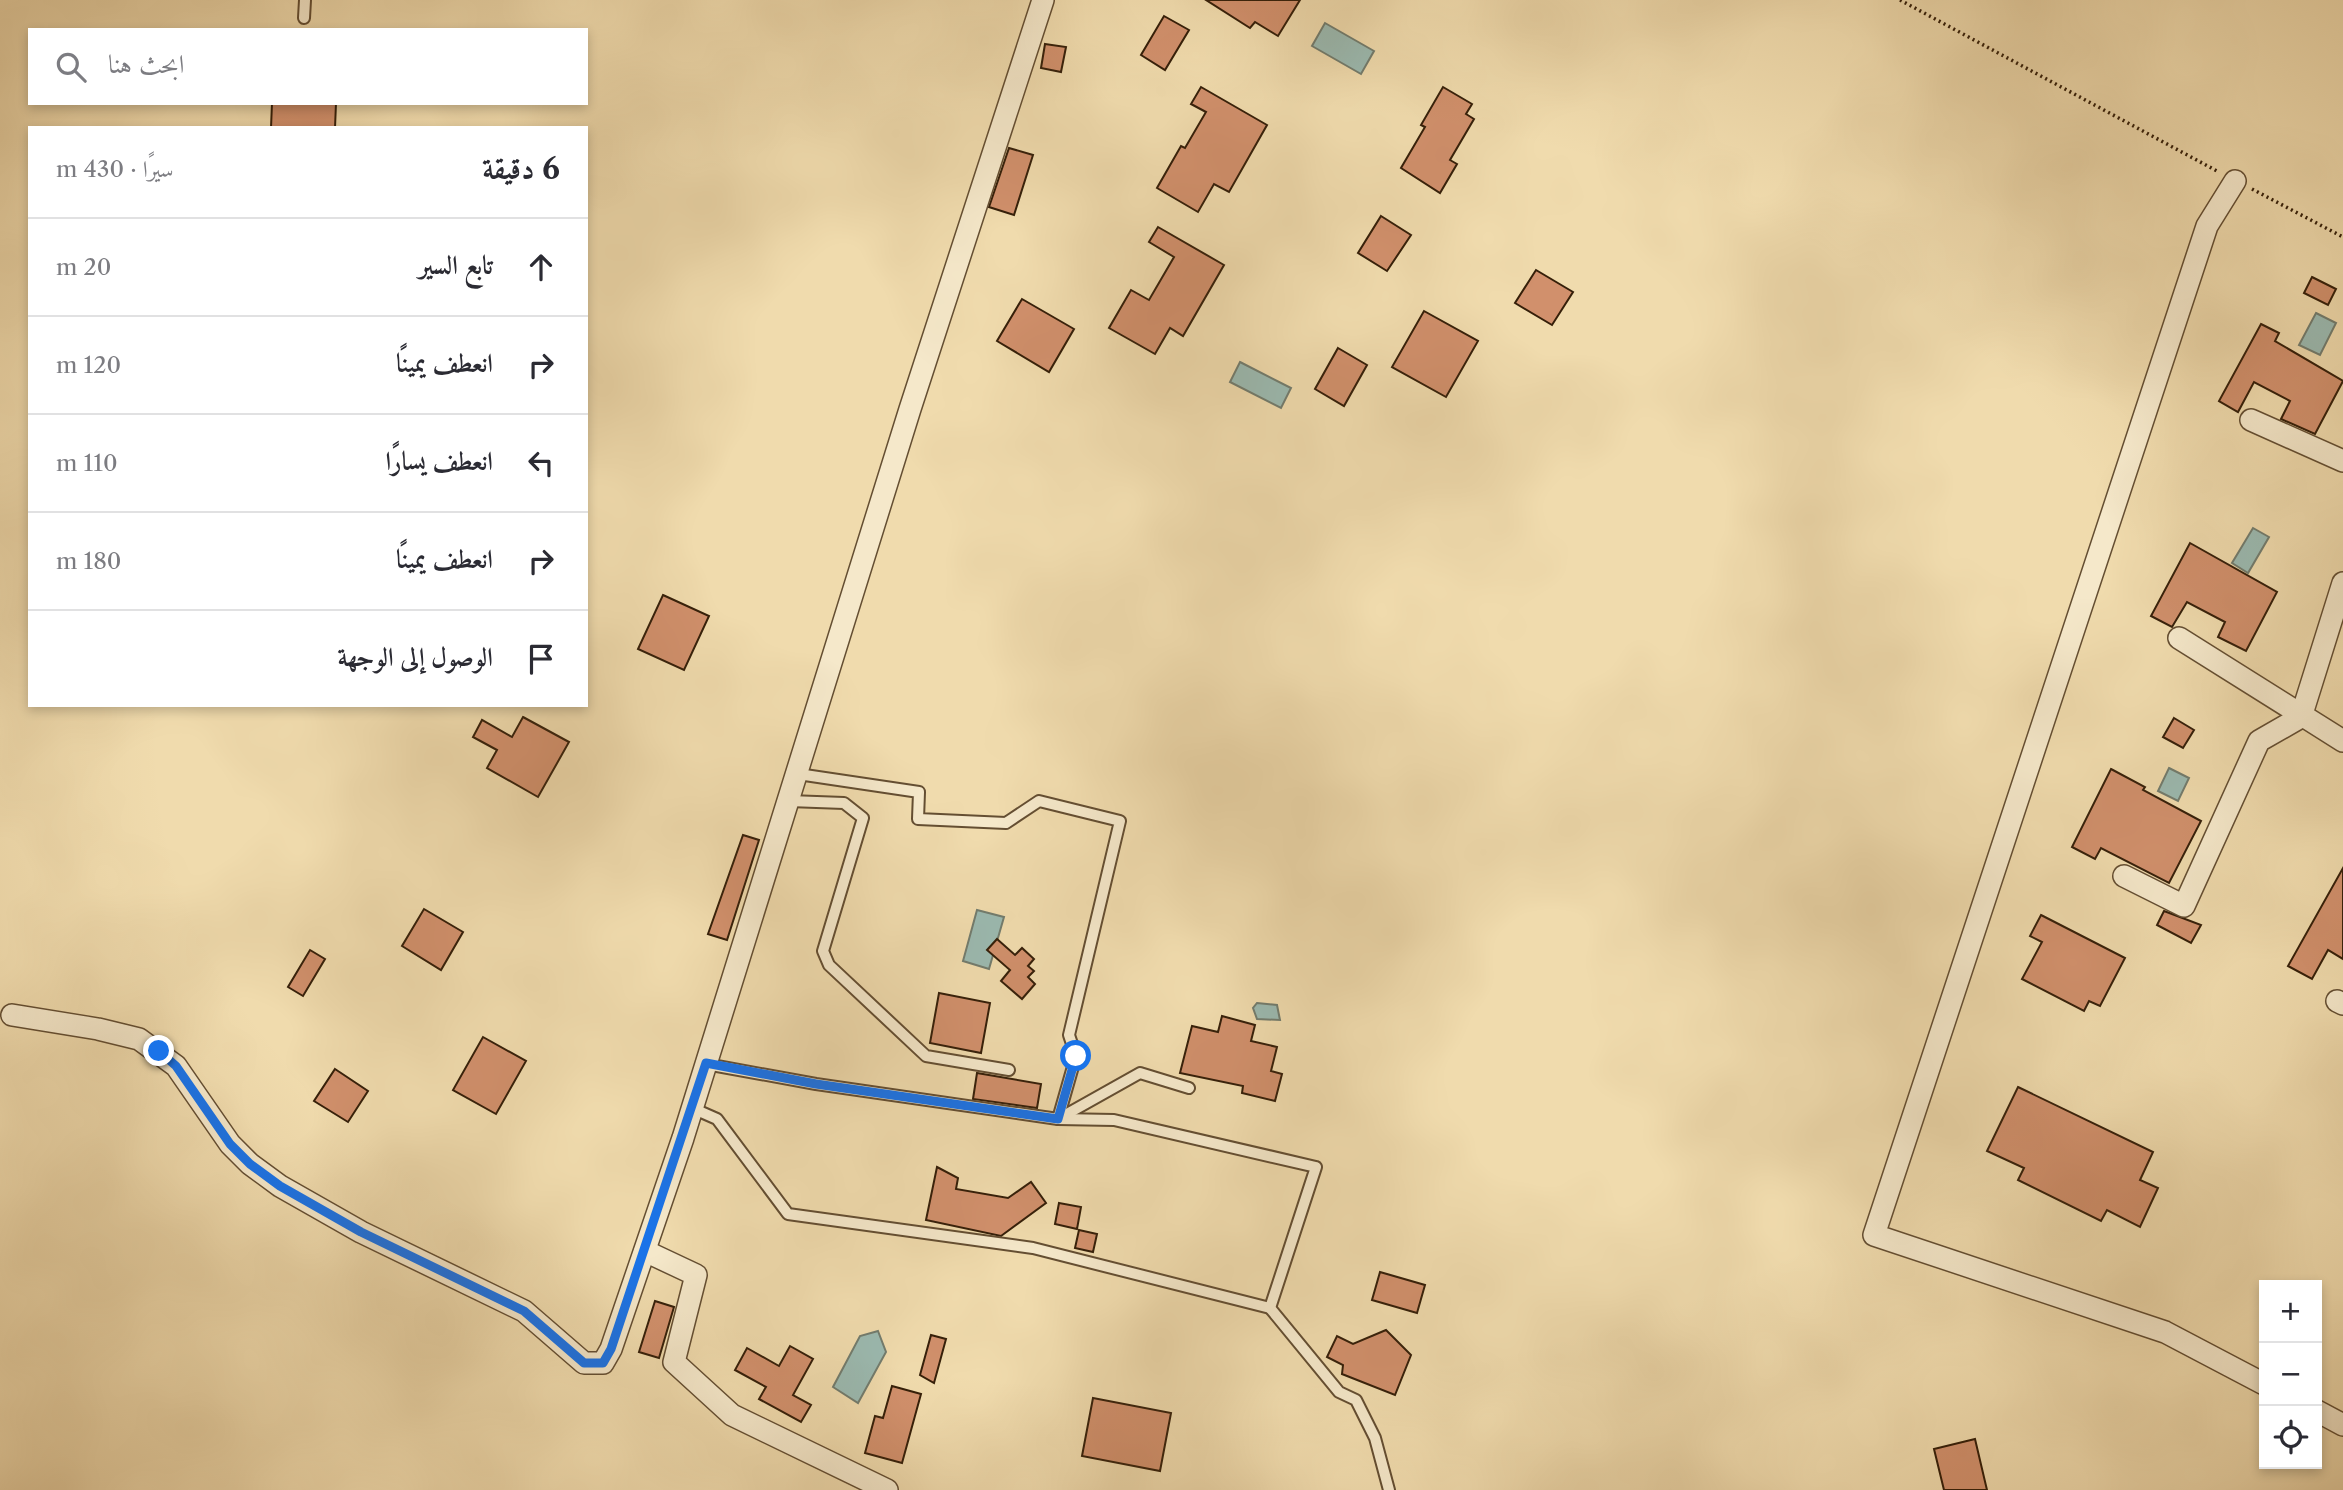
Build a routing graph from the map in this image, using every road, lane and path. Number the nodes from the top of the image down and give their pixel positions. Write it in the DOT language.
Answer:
graph roads {
  1 [pos="305,0"];
  2 [pos="1043,0"];
  3 [pos="1900,0"];
  4 [pos="304,18"];
  5 [pos="2235,181"];
  6 [pos="2343,237"];
  7 [pos="2251,420"];
  8 [pos="2343,461"];
  9 [pos="2343,583"];
  10 [pos="2179,638"];
  11 [pos="2301,717"];
  12 [pos="2343,741"];
  13 [pos="798,774"];
  14 [pos="789,801"];
  15 [pos="2124,876"];
  16 [pos="12,1015"];
  17 [pos="706,1063"];
  18 [pos="1009,1070"];
  19 [pos="1189,1088"];
  20 [pos="692,1108"];
  21 [pos="1058,1119"];
  22 [pos="645,1251"];
  23 [pos="1270,1308"];
  24 [pos="2259,1381"];
  25 [pos="2322,1414"];
  26 [pos="2343,1425"];
  27 [pos="887,1490"];
  28 [pos="1389,1490"];
  1 -- 4 [label="lane"];
  2 -- 13 [label="street"];
  3 -- 5 [label="path"];
  5 -- 6 [label="path"];
  5 -- 24 [label="street"];
  7 -- 8 [label="street"];
  9 -- 11 [label="street"];
  10 -- 11 [label="street"];
  11 -- 12 [label="street"];
  11 -- 15 [label="street"];
  13 -- 14 [label="street"];
  13 -- 21 [label="lane"];
  14 -- 17 [label="street"];
  14 -- 18 [label="lane"];
  16 -- 22 [label="street"];
  17 -- 20 [label="street"];
  17 -- 21 [label="lane"];
  19 -- 21 [label="lane"];
  20 -- 22 [label="street"];
  20 -- 23 [label="lane"];
  21 -- 23 [label="lane"];
  22 -- 27 [label="street"];
  23 -- 28 [label="lane"];
  25 -- 26 [label="street"];
}
